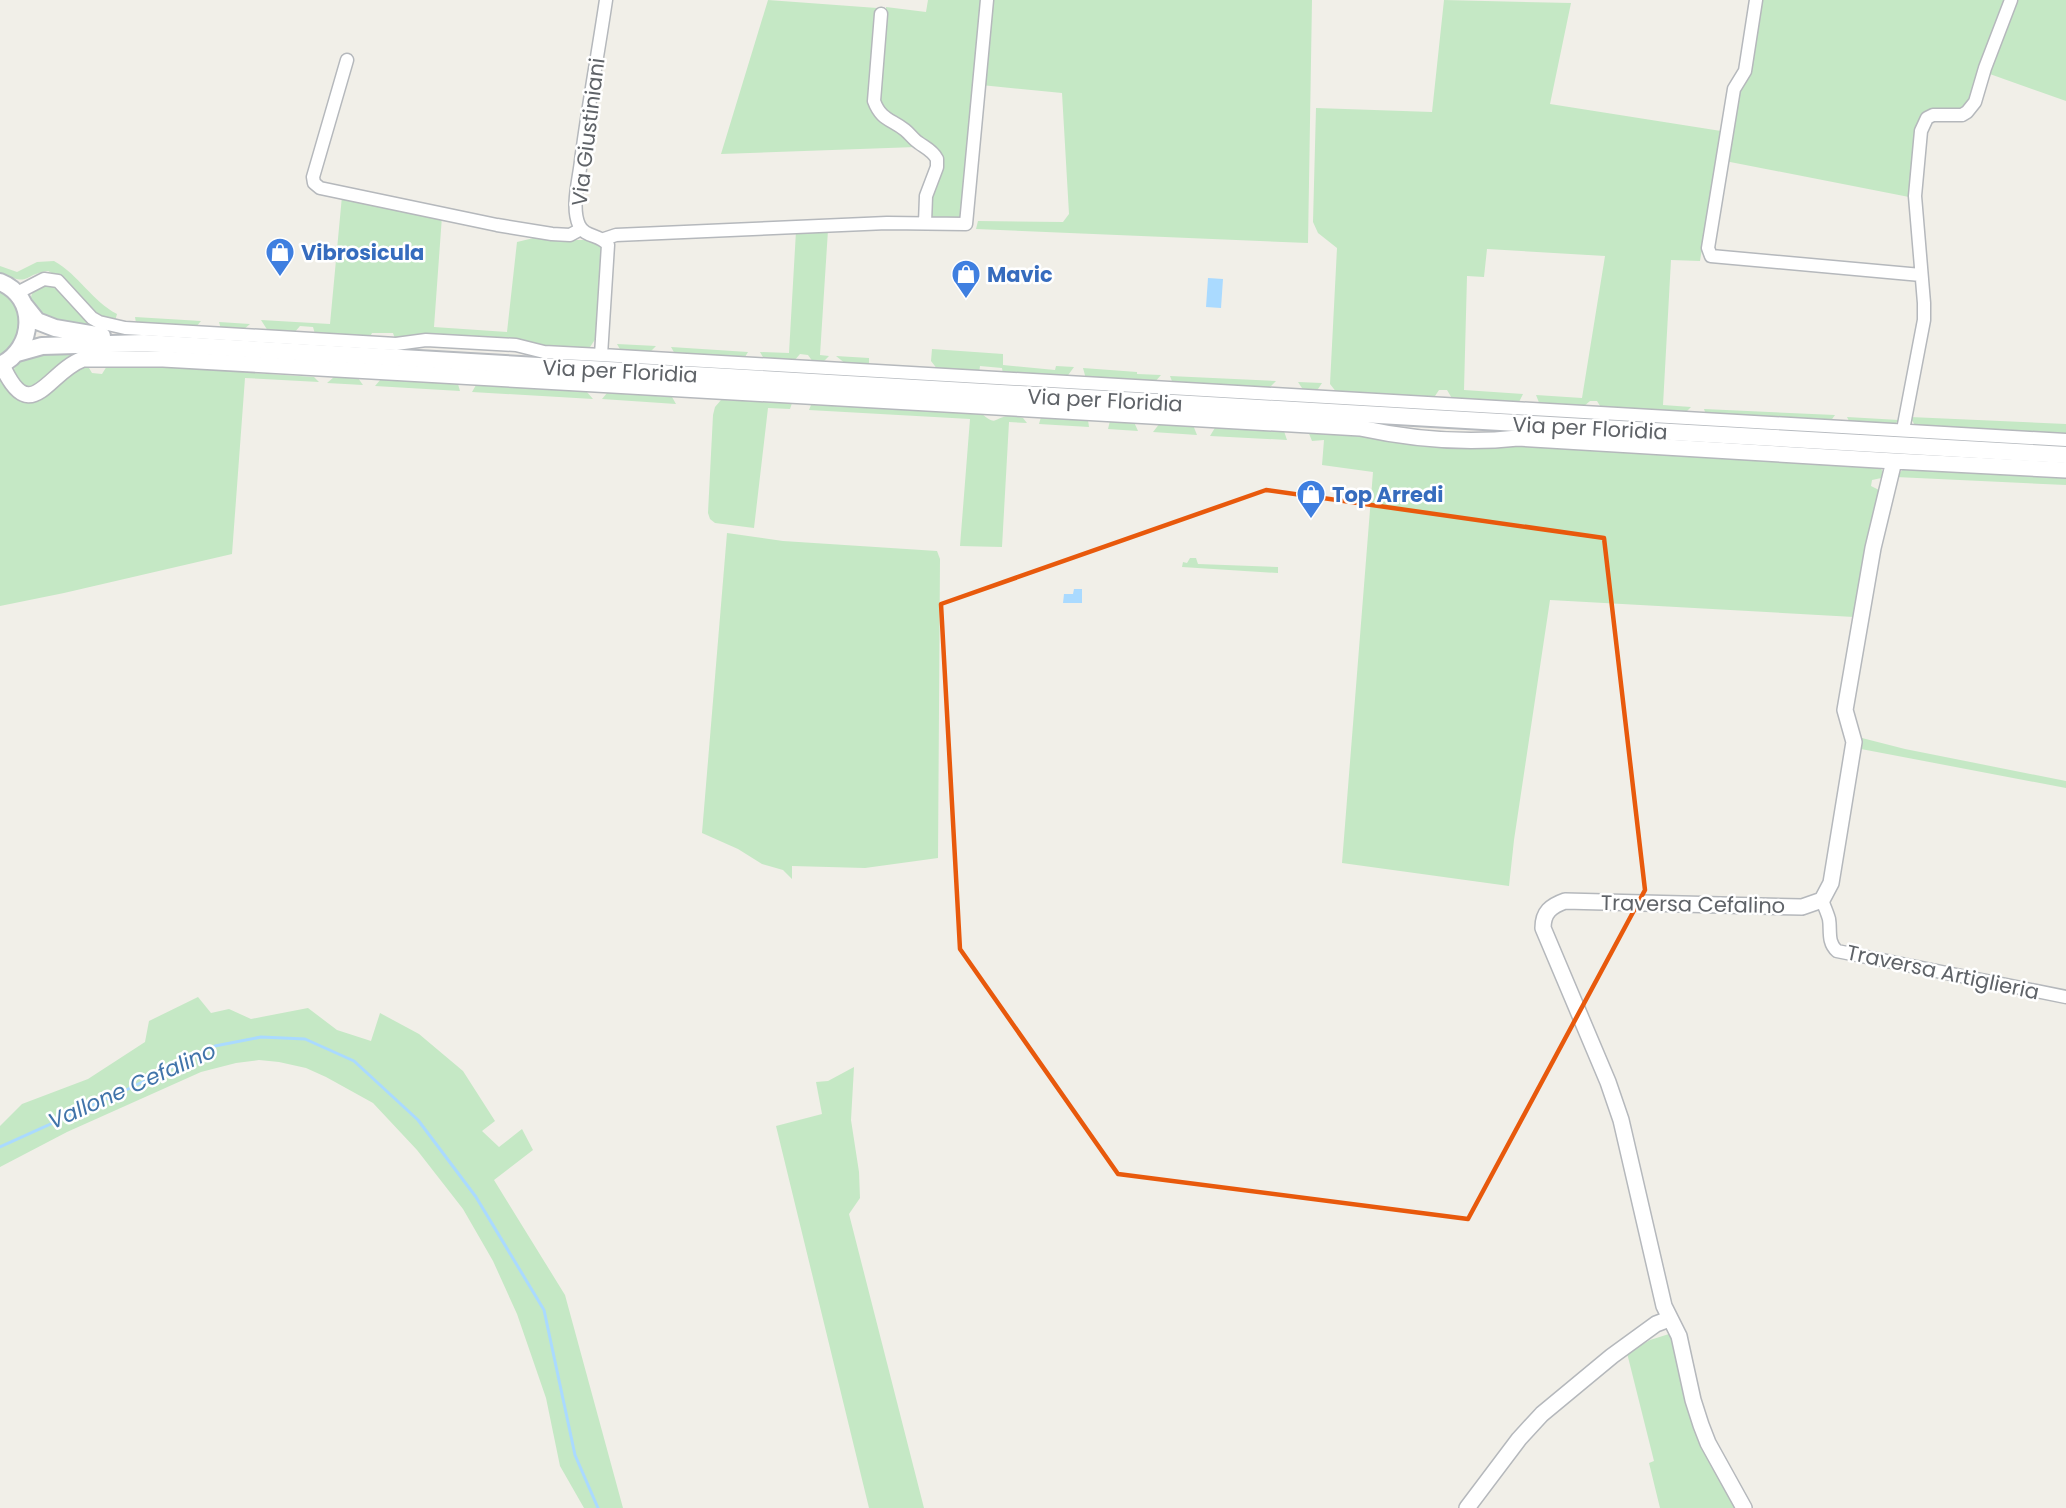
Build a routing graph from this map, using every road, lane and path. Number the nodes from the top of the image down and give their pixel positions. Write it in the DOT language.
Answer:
graph roads {
  1 [pos="606,0"];
  2 [pos="987,0"];
  3 [pos="1756,0"];
  4 [pos="2011,0"];
  5 [pos="881,14"];
  6 [pos="346,60"];
  7 [pos="925,223"];
  8 [pos="581,229"];
  9 [pos="604,239"];
  10 [pos="1921,275"];
  11 [pos="0,282"];
  12 [pos="21,300"];
  13 [pos="144,344"];
  14 [pos="17,353"];
  15 [pos="601,355"];
  16 [pos="1,365"];
  17 [pos="1903,430"];
  18 [pos="2066,440"];
  19 [pos="2066,455"];
  20 [pos="1894,461"];
  21 [pos="2066,470"];
  22 [pos="1822,900"];
  23 [pos="2066,997"];
  24 [pos="1669,1319"];
  25 [pos="1467,1508"];
  26 [pos="1744,1508"];
  1 -- 8 [label="street, Via Giustiniani"];
  2 -- 7 [label="street"];
  3 -- 10 [label="street"];
  4 -- 10 [label="street"];
  5 -- 7 [label="street"];
  6 -- 8 [label="street"];
  7 -- 9 [label="street"];
  8 -- 9 [label="street, Via Giustiniani"];
  9 -- 15 [label="street"];
  10 -- 17 [label="street"];
  11 -- 12 [label="main road"];
  12 -- 13 [label="main road"];
  12 -- 14 [label="main road"];
  12 -- 15 [label="street"];
  13 -- 14 [label="main road"];
  13 -- 19 [label="main road, Via per Floridia"];
  14 -- 16 [label="main road"];
  15 -- 17 [label="street"];
  16 -- 20 [label="street"];
  17 -- 18 [label="street"];
  20 -- 21 [label="street"];
  20 -- 22 [label="street"];
  22 -- 23 [label="street, Traversa Artiglieria"];
  22 -- 24 [label="street, Traversa Cefalino"];
  24 -- 25 [label="street"];
  24 -- 26 [label="street"];
}
